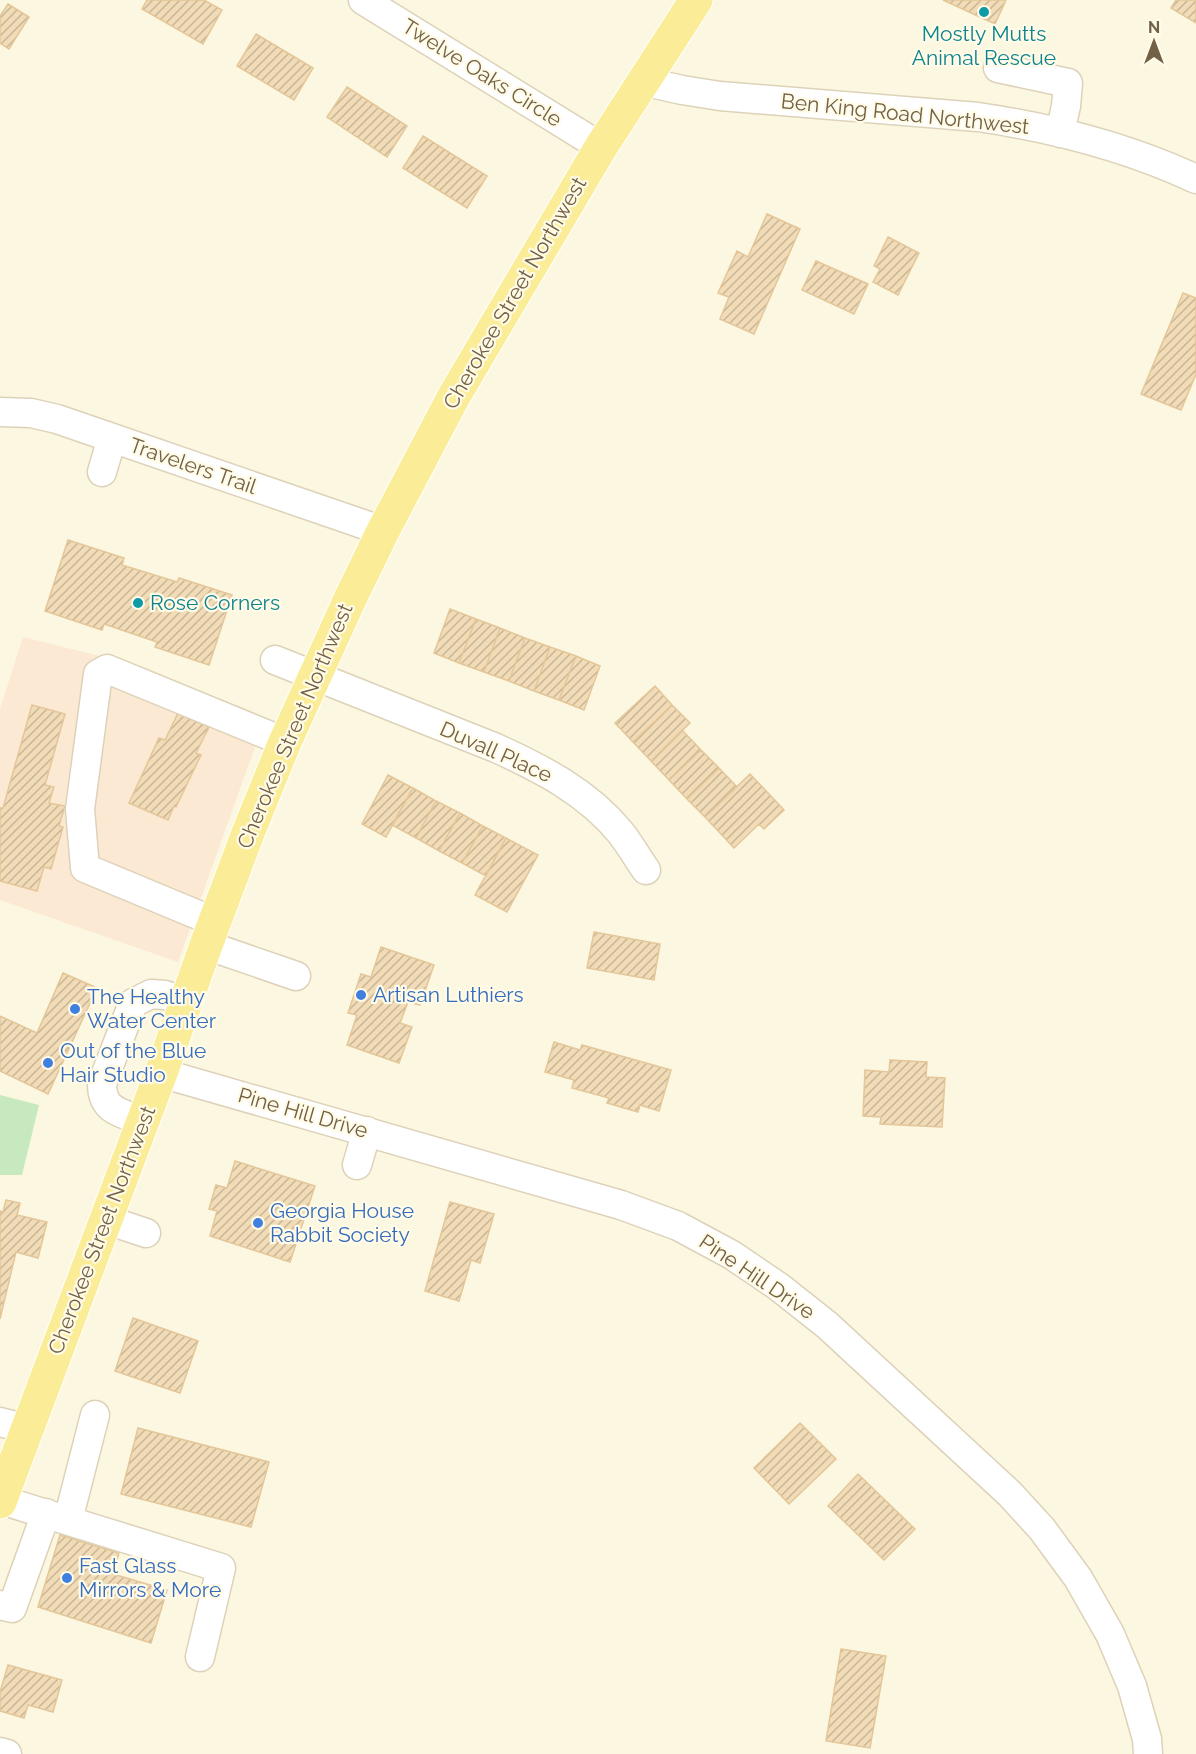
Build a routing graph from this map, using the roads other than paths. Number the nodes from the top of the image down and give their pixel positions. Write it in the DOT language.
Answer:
graph roads {
  1 [pos="363,0"];
  2 [pos="696,0"];
  3 [pos="998,68"];
  4 [pos="642,81"];
  5 [pos="1060,133"];
  6 [pos="601,147"];
  7 [pos="1196,179"];
  8 [pos="0,412"];
  9 [pos="112,438"];
  10 [pos="102,472"];
  11 [pos="384,531"];
  12 [pos="275,660"];
  13 [pos="315,676"];
  14 [pos="285,742"];
  15 [pos="646,870"];
  16 [pos="210,934"];
  17 [pos="296,976"];
  18 [pos="187,1002"];
  19 [pos="161,1073"];
  20 [pos="143,1121"];
  21 [pos="367,1131"];
  22 [pos="357,1165"];
  23 [pos="107,1220"];
  24 [pos="146,1233"];
  25 [pos="95,1415"];
  26 [pos="13,1425"];
  27 [pos="0,1501"];
  28 [pos="57,1516"];
  29 [pos="0,1605"];
  30 [pos="200,1657"];
  31 [pos="0,1752"];
  32 [pos="7,1754"];
  33 [pos="1148,1754"];
  1 -- 6 [label="street, Twelve Oaks Circle"];
  2 -- 4 [label="main road, Cherokee Street Northwest"];
  3 -- 5 [label="street"];
  4 -- 5 [label="street, Ben King Road Northwest"];
  4 -- 6 [label="main road, Cherokee Street Northwest"];
  5 -- 7 [label="street, Ben King Road Northwest"];
  6 -- 11 [label="main road, Cherokee Street Northwest"];
  8 -- 9 [label="street, Travelers Trail"];
  9 -- 10 [label="street"];
  9 -- 11 [label="street, Travelers Trail"];
  11 -- 13 [label="main road, Cherokee Street Northwest"];
  12 -- 13 [label="street, Duvall Place"];
  13 -- 14 [label="main road, Cherokee Street Northwest"];
  13 -- 15 [label="street, Duvall Place"];
  14 -- 16 [label="main road, Cherokee Street Northwest"];
  14 -- 16 [label="street"];
  16 -- 17 [label="street"];
  16 -- 18 [label="main road, Cherokee Street Northwest"];
  18 -- 19 [label="main road, Cherokee Street Northwest"];
  18 -- 20 [label="street"];
  19 -- 20 [label="main road, Cherokee Street Northwest"];
  19 -- 21 [label="street, Pine Hill Drive"];
  20 -- 23 [label="main road, Cherokee Street Northwest"];
  21 -- 22 [label="street"];
  21 -- 33 [label="street, Pine Hill Drive"];
  23 -- 24 [label="street"];
  23 -- 26 [label="main road, Cherokee Street Northwest"];
  25 -- 28 [label="street"];
  26 -- 27 [label="main road, Cherokee Street Northwest"];
  27 -- 28 [label="street"];
  28 -- 29 [label="street"];
  28 -- 30 [label="street"];
  31 -- 32 [label="street"];
}
